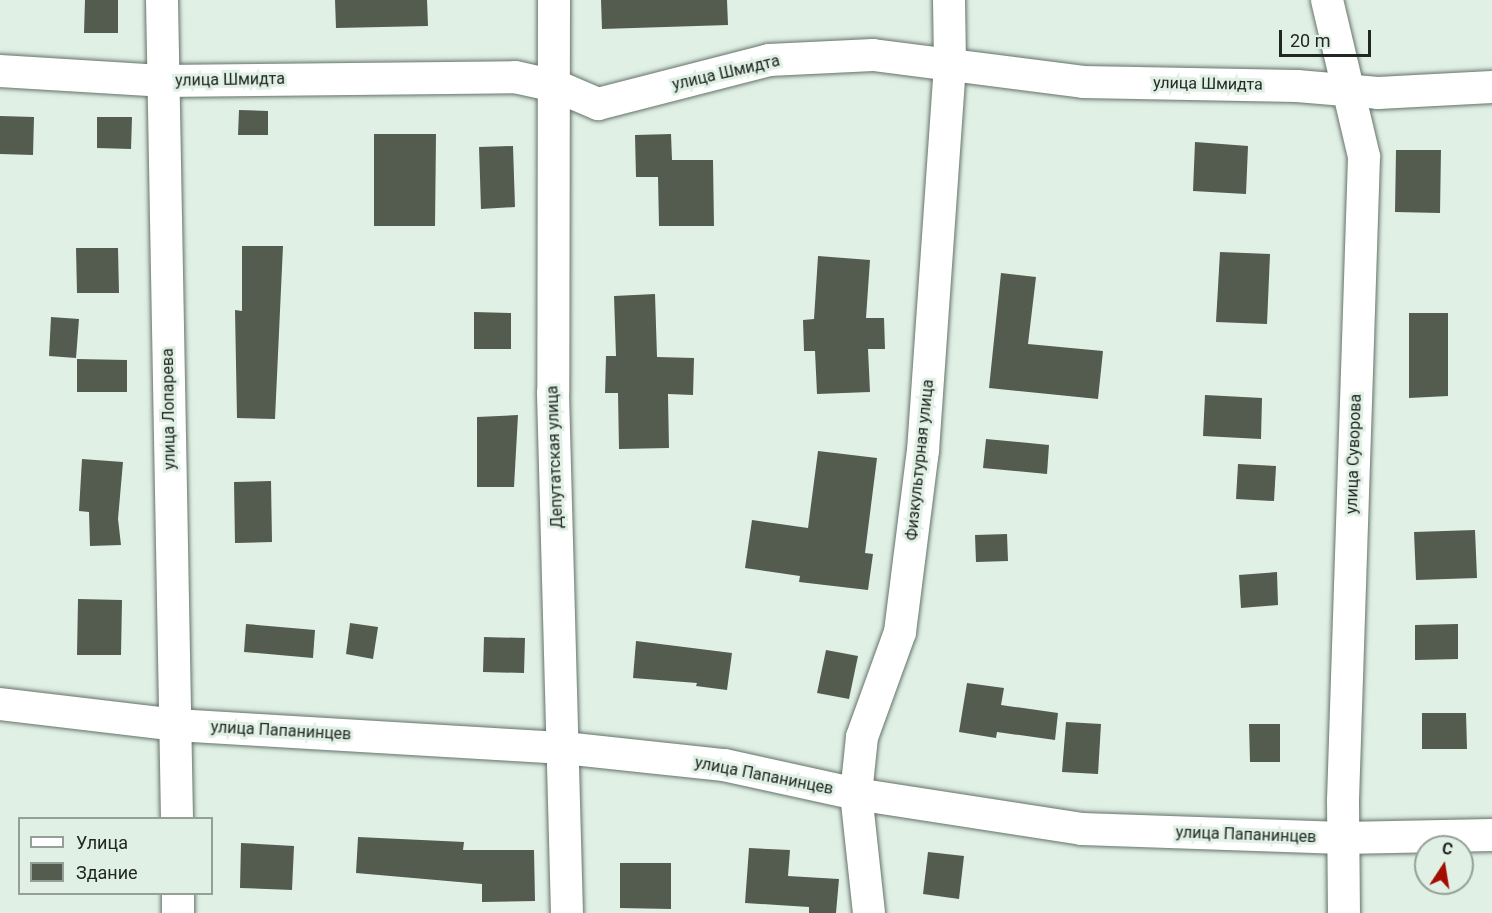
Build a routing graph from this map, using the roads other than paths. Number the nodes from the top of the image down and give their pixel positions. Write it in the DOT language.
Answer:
graph roads {
  1 [pos="162,0"];
  2 [pos="554,0"];
  3 [pos="949,0"];
  4 [pos="1327,0"];
  5 [pos="950,63"];
  6 [pos="0,71"];
  7 [pos="162,81"];
  8 [pos="556,86"];
  9 [pos="1492,87"];
  10 [pos="1350,92"];
  11 [pos="0,704"];
  12 [pos="175,725"];
  13 [pos="564,748"];
  14 [pos="856,794"];
  15 [pos="177,817"];
  16 [pos="1492,835"];
  17 [pos="1343,838"];
  18 [pos="178,895"];
  19 [pos="178,913"];
  20 [pos="567,913"];
  21 [pos="869,913"];
  22 [pos="1344,913"];
  1 -- 7 [label="street, улица Лопарева"];
  2 -- 8 [label="street, Депутатская улица"];
  3 -- 5 [label="street, Физкультурная улица"];
  4 -- 10 [label="street, улица Суворова"];
  5 -- 8 [label="street, улица Шмидта"];
  5 -- 10 [label="street, улица Шмидта"];
  5 -- 14 [label="street, Физкультурная улица"];
  6 -- 7 [label="street, улица Шмидта"];
  7 -- 8 [label="street, улица Шмидта"];
  7 -- 12 [label="street, улица Лопарева"];
  8 -- 13 [label="street, Депутатская улица"];
  9 -- 10 [label="street, улица Шмидта"];
  10 -- 17 [label="street, улица Суворова"];
  11 -- 12 [label="street, улица Папанинцев"];
  12 -- 13 [label="street, улица Папанинцев"];
  12 -- 15 [label="street, улица Лопарева"];
  13 -- 14 [label="street, улица Папанинцев"];
  13 -- 20 [label="street, Депутатская улица"];
  14 -- 17 [label="street, улица Папанинцев"];
  14 -- 21 [label="street, Физкультурная улица"];
  16 -- 17 [label="street, улица Папанинцев"];
  17 -- 22 [label="street, улица Суворова"];
  18 -- 19 [label="street"];
}
